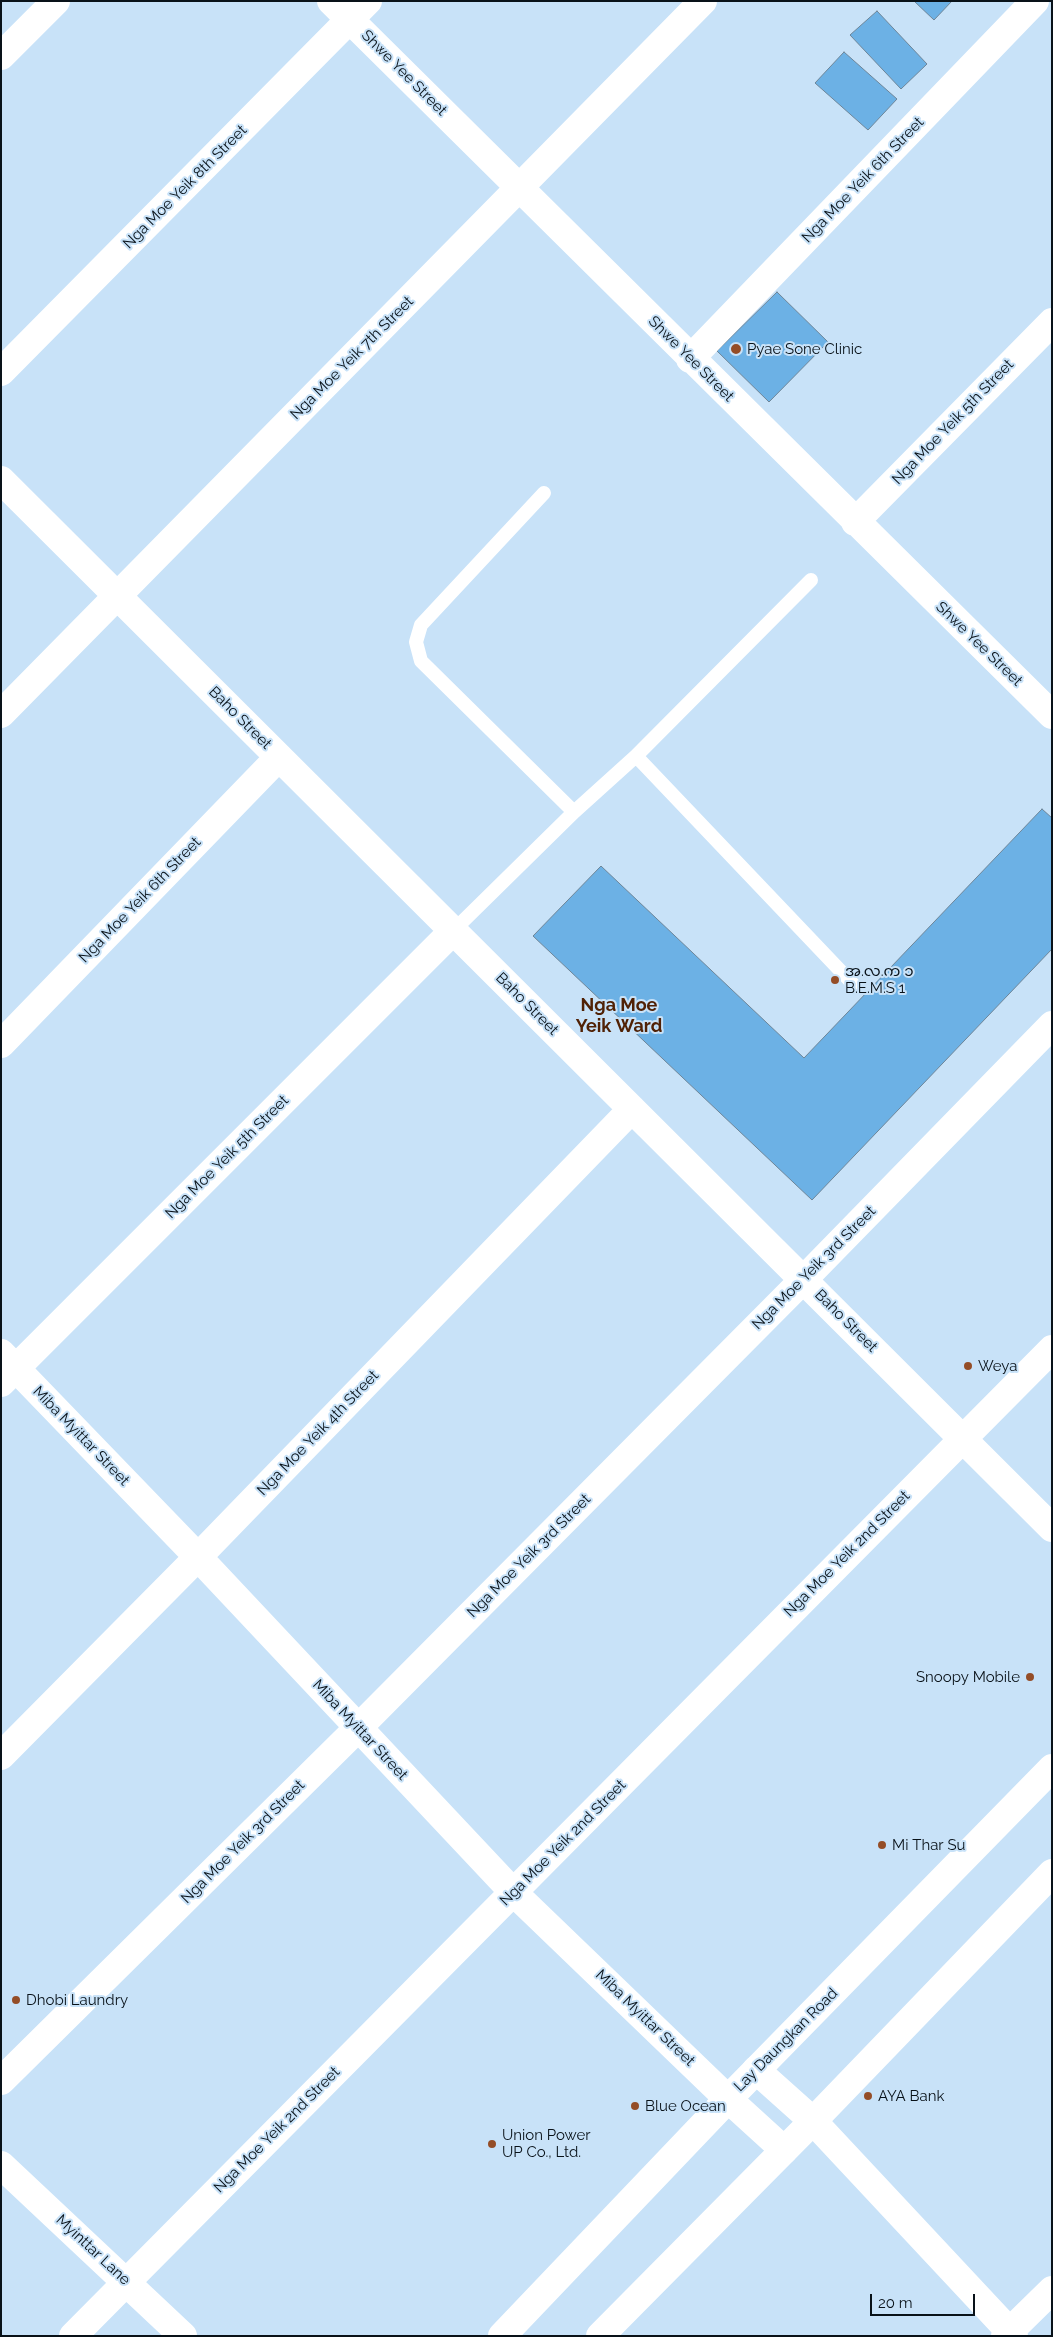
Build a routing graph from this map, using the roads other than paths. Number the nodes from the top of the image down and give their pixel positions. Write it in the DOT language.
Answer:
graph roads {
  1 [pos="56,1"];
  2 [pos="703,1"];
  3 [pos="1035,1"];
  4 [pos="350,7"];
  5 [pos="1,56"];
  6 [pos="519,188"];
  7 [pos="1052,322"];
  8 [pos="690,359"];
  9 [pos="1,372"];
  10 [pos="1,480"];
  11 [pos="544,493"];
  12 [pos="855,522"];
  13 [pos="811,580"];
  14 [pos="117,596"];
  15 [pos="1050,711"];
  16 [pos="1,714"];
  17 [pos="636,756"];
  18 [pos="279,757"];
  19 [pos="574,812"];
  20 [pos="454,930"];
  21 [pos="853,984"];
  22 [pos="1052,1025"];
  23 [pos="1,1044"];
  24 [pos="632,1109"];
  25 [pos="804,1279"];
  26 [pos="1052,1349"];
  27 [pos="6,1368"];
  28 [pos="962,1437"];
  29 [pos="1052,1528"];
  30 [pos="198,1557"];
  31 [pos="358,1728"];
  32 [pos="1,1756"];
  33 [pos="1052,1768"];
  34 [pos="1052,1873"];
  35 [pos="514,1893"];
  36 [pos="756,2070"];
  37 [pos="1,2081"];
  38 [pos="728,2099"];
  39 [pos="812,2121"];
  40 [pos="784,2150"];
  41 [pos="1,2165"];
  42 [pos="126,2280"];
  43 [pos="1052,2290"];
  44 [pos="1010,2334"];
  45 [pos="73,2336"];
  46 [pos="184,2336"];
  47 [pos="502,2336"];
  48 [pos="600,2336"];
  1 -- 5 [label="street"];
  2 -- 6 [label="street, Nga Moe Yeik 7th Street"];
  3 -- 8 [label="street, Nga Moe Yeik 6th Street"];
  4 -- 6 [label="street, Shwe Yee Street"];
  4 -- 9 [label="street, Nga Moe Yeik 8th Street"];
  6 -- 8 [label="street, Shwe Yee Street"];
  6 -- 14 [label="street, Nga Moe Yeik 7th Street"];
  7 -- 12 [label="street, Nga Moe Yeik 5th Street"];
  8 -- 12 [label="street, Shwe Yee Street"];
  10 -- 14 [label="street, Baho Street"];
  11 -- 19 [label="lane"];
  12 -- 15 [label="street, Shwe Yee Street"];
  13 -- 17 [label="lane"];
  14 -- 16 [label="street, Nga Moe Yeik 7th Street"];
  14 -- 18 [label="street, Baho Street"];
  17 -- 19 [label="lane"];
  17 -- 21 [label="lane"];
  18 -- 20 [label="street, Baho Street"];
  18 -- 23 [label="street, Nga Moe Yeik 6th Street"];
  19 -- 20 [label="lane"];
  20 -- 24 [label="street, Baho Street"];
  20 -- 27 [label="street, Nga Moe Yeik 5th Street"];
  22 -- 25 [label="street, Nga Moe Yeik 3rd Street"];
  24 -- 25 [label="street, Baho Street"];
  24 -- 30 [label="street, Nga Moe Yeik 4th Street"];
  25 -- 28 [label="street, Baho Street"];
  25 -- 31 [label="street, Nga Moe Yeik 3rd Street"];
  26 -- 28 [label="street, Nga Moe Yeik 2nd Street"];
  27 -- 30 [label="street, Miba Myittar Street"];
  28 -- 29 [label="street, Baho Street"];
  28 -- 35 [label="street, Nga Moe Yeik 2nd Street"];
  30 -- 31 [label="street, Miba Myittar Street"];
  30 -- 32 [label="street, Nga Moe Yeik 4th Street"];
  31 -- 35 [label="street, Miba Myittar Street"];
  31 -- 37 [label="street, Nga Moe Yeik 3rd Street"];
  33 -- 36 [label="street, Lay Daungkan Road"];
  34 -- 39 [label="street"];
  35 -- 38 [label="street, Miba Myittar Street"];
  35 -- 42 [label="street, Nga Moe Yeik 2nd Street"];
  36 -- 38 [label="street, Lay Daungkan Road"];
  36 -- 39 [label="street"];
  38 -- 40 [label="street, Miba Myittar Street"];
  38 -- 47 [label="street, Lay Daungkan Road"];
  39 -- 40 [label="street"];
  39 -- 44 [label="street"];
  40 -- 48 [label="street"];
  41 -- 42 [label="street, Myinttar Lane"];
  42 -- 45 [label="street, Nga Moe Yeik 2nd Street"];
  42 -- 46 [label="street, Myinttar Lane"];
  43 -- 44 [label="street"];
}
